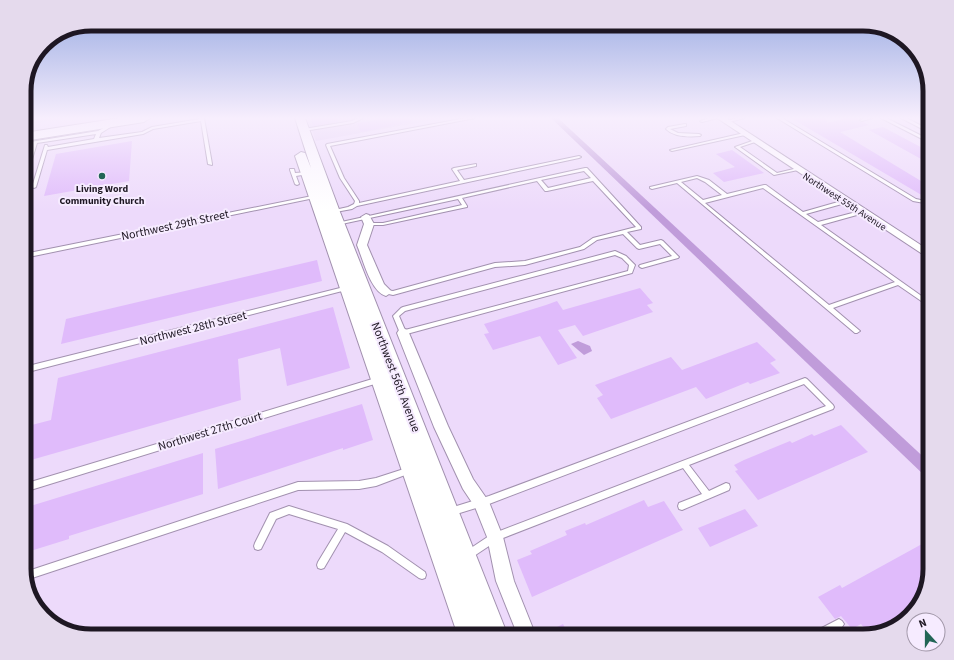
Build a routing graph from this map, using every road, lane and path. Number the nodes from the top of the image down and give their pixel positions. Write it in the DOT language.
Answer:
graph roads {
  1 [pos="45,149"];
  2 [pos="207,149"];
  3 [pos="302,149"];
  4 [pos="330,149"];
  5 [pos="677,149"];
  6 [pos="741,149"];
  7 [pos="768,149"];
  8 [pos="830,149"];
  9 [pos="672,150"];
  10 [pos="579,157"];
  11 [pos="210,164"];
  12 [pos="474,164"];
  13 [pos="798,169"];
  14 [pos="292,170"];
  15 [pos="307,174"];
  16 [pos="538,179"];
  17 [pos="594,179"];
  18 [pos="463,182"];
  19 [pos="678,182"];
  20 [pos="297,184"];
  21 [pos="34,187"];
  22 [pos="652,188"];
  23 [pos="320,195"];
  24 [pos="726,196"];
  25 [pos="459,197"];
  26 [pos="847,201"];
  27 [pos="702,202"];
  28 [pos="923,202"];
  29 [pos="356,205"];
  30 [pos="862,212"];
  31 [pos="803,213"];
  32 [pos="329,219"];
  33 [pos="367,221"];
  34 [pos="818,224"];
  35 [pos="624,232"];
  36 [pos="923,251"];
  37 [pos="31,255"];
  38 [pos="642,266"];
  39 [pos="900,283"];
  40 [pos="354,287"];
  41 [pos="386,292"];
  42 [pos="923,300"];
  43 [pos="828,307"];
  44 [pos="857,331"];
  45 [pos="403,333"];
  46 [pos="31,368"];
  47 [pos="388,377"];
  48 [pos="684,464"];
  49 [pos="420,467"];
  50 [pos="31,486"];
  51 [pos="726,487"];
  52 [pos="707,495"];
  53 [pos="481,502"];
  54 [pos="682,506"];
  55 [pos="448,512"];
  56 [pos="344,527"];
  57 [pos="495,537"];
  58 [pos="258,546"];
  59 [pos="465,557"];
  60 [pos="321,566"];
  61 [pos="31,574"];
  62 [pos="422,575"];
  63 [pos="839,624"];
  64 [pos="469,629"];
  65 [pos="492,629"];
  66 [pos="524,629"];
  67 [pos="829,629"];
  1 -- 21 [label="lane"];
  2 -- 11 [label="lane"];
  3 -- 15 [label="street, Northwest 56th Avenue"];
  4 -- 29 [label="lane"];
  5 -- 9 [label="lane"];
  6 -- 13 [label="lane"];
  7 -- 13 [label="street, Northwest 55th Avenue"];
  8 -- 28 [label="lane"];
  10 -- 18 [label="lane"];
  12 -- 18 [label="lane"];
  13 -- 26 [label="street, Northwest 55th Avenue"];
  14 -- 15 [label="lane"];
  15 -- 20 [label="lane"];
  15 -- 23 [label="street, Northwest 56th Avenue"];
  16 -- 17 [label="lane"];
  16 -- 17 [label="lane"];
  16 -- 25 [label="lane"];
  17 -- 35 [label="lane"];
  18 -- 29 [label="lane"];
  19 -- 22 [label="lane"];
  19 -- 24 [label="lane"];
  19 -- 27 [label="lane"];
  23 -- 32 [label="street, Northwest 56th Avenue"];
  23 -- 37 [label="lane, Northwest 29th Street"];
  24 -- 27 [label="lane"];
  24 -- 31 [label="lane"];
  25 -- 33 [label="lane"];
  25 -- 33 [label="lane"];
  26 -- 30 [label="street, Northwest 55th Avenue"];
  26 -- 31 [label="lane"];
  27 -- 43 [label="lane"];
  29 -- 32 [label="lane"];
  30 -- 34 [label="lane"];
  30 -- 36 [label="street, Northwest 55th Avenue"];
  31 -- 34 [label="lane"];
  32 -- 33 [label="lane"];
  32 -- 40 [label="street, Northwest 56th Avenue"];
  33 -- 41 [label="street"];
  34 -- 39 [label="lane"];
  35 -- 38 [label="lane"];
  35 -- 41 [label="lane"];
  39 -- 42 [label="lane"];
  39 -- 43 [label="lane"];
  40 -- 46 [label="lane, Northwest 28th Street"];
  40 -- 47 [label="street, Northwest 56th Avenue"];
  43 -- 44 [label="lane"];
  45 -- 45 [label="lane"];
  45 -- 53 [label="street, Northwest 56th Avenue"];
  47 -- 49 [label="street, Northwest 56th Avenue"];
  47 -- 50 [label="lane, Northwest 27th Court"];
  48 -- 52 [label="lane"];
  48 -- 53 [label="lane"];
  48 -- 57 [label="lane"];
  49 -- 55 [label="street, Northwest 56th Avenue"];
  49 -- 61 [label="lane"];
  49 -- 64 [label="street, Northwest 56th Avenue"];
  51 -- 52 [label="lane"];
  52 -- 54 [label="lane"];
  53 -- 55 [label="lane"];
  53 -- 57 [label="street, Northwest 56th Avenue"];
  55 -- 59 [label="street, Northwest 56th Avenue"];
  56 -- 58 [label="lane"];
  56 -- 60 [label="lane"];
  56 -- 62 [label="lane"];
  57 -- 59 [label="lane"];
  57 -- 66 [label="street, Northwest 56th Avenue"];
  59 -- 65 [label="street, Northwest 56th Avenue"];
  63 -- 67 [label="lane"];
}
